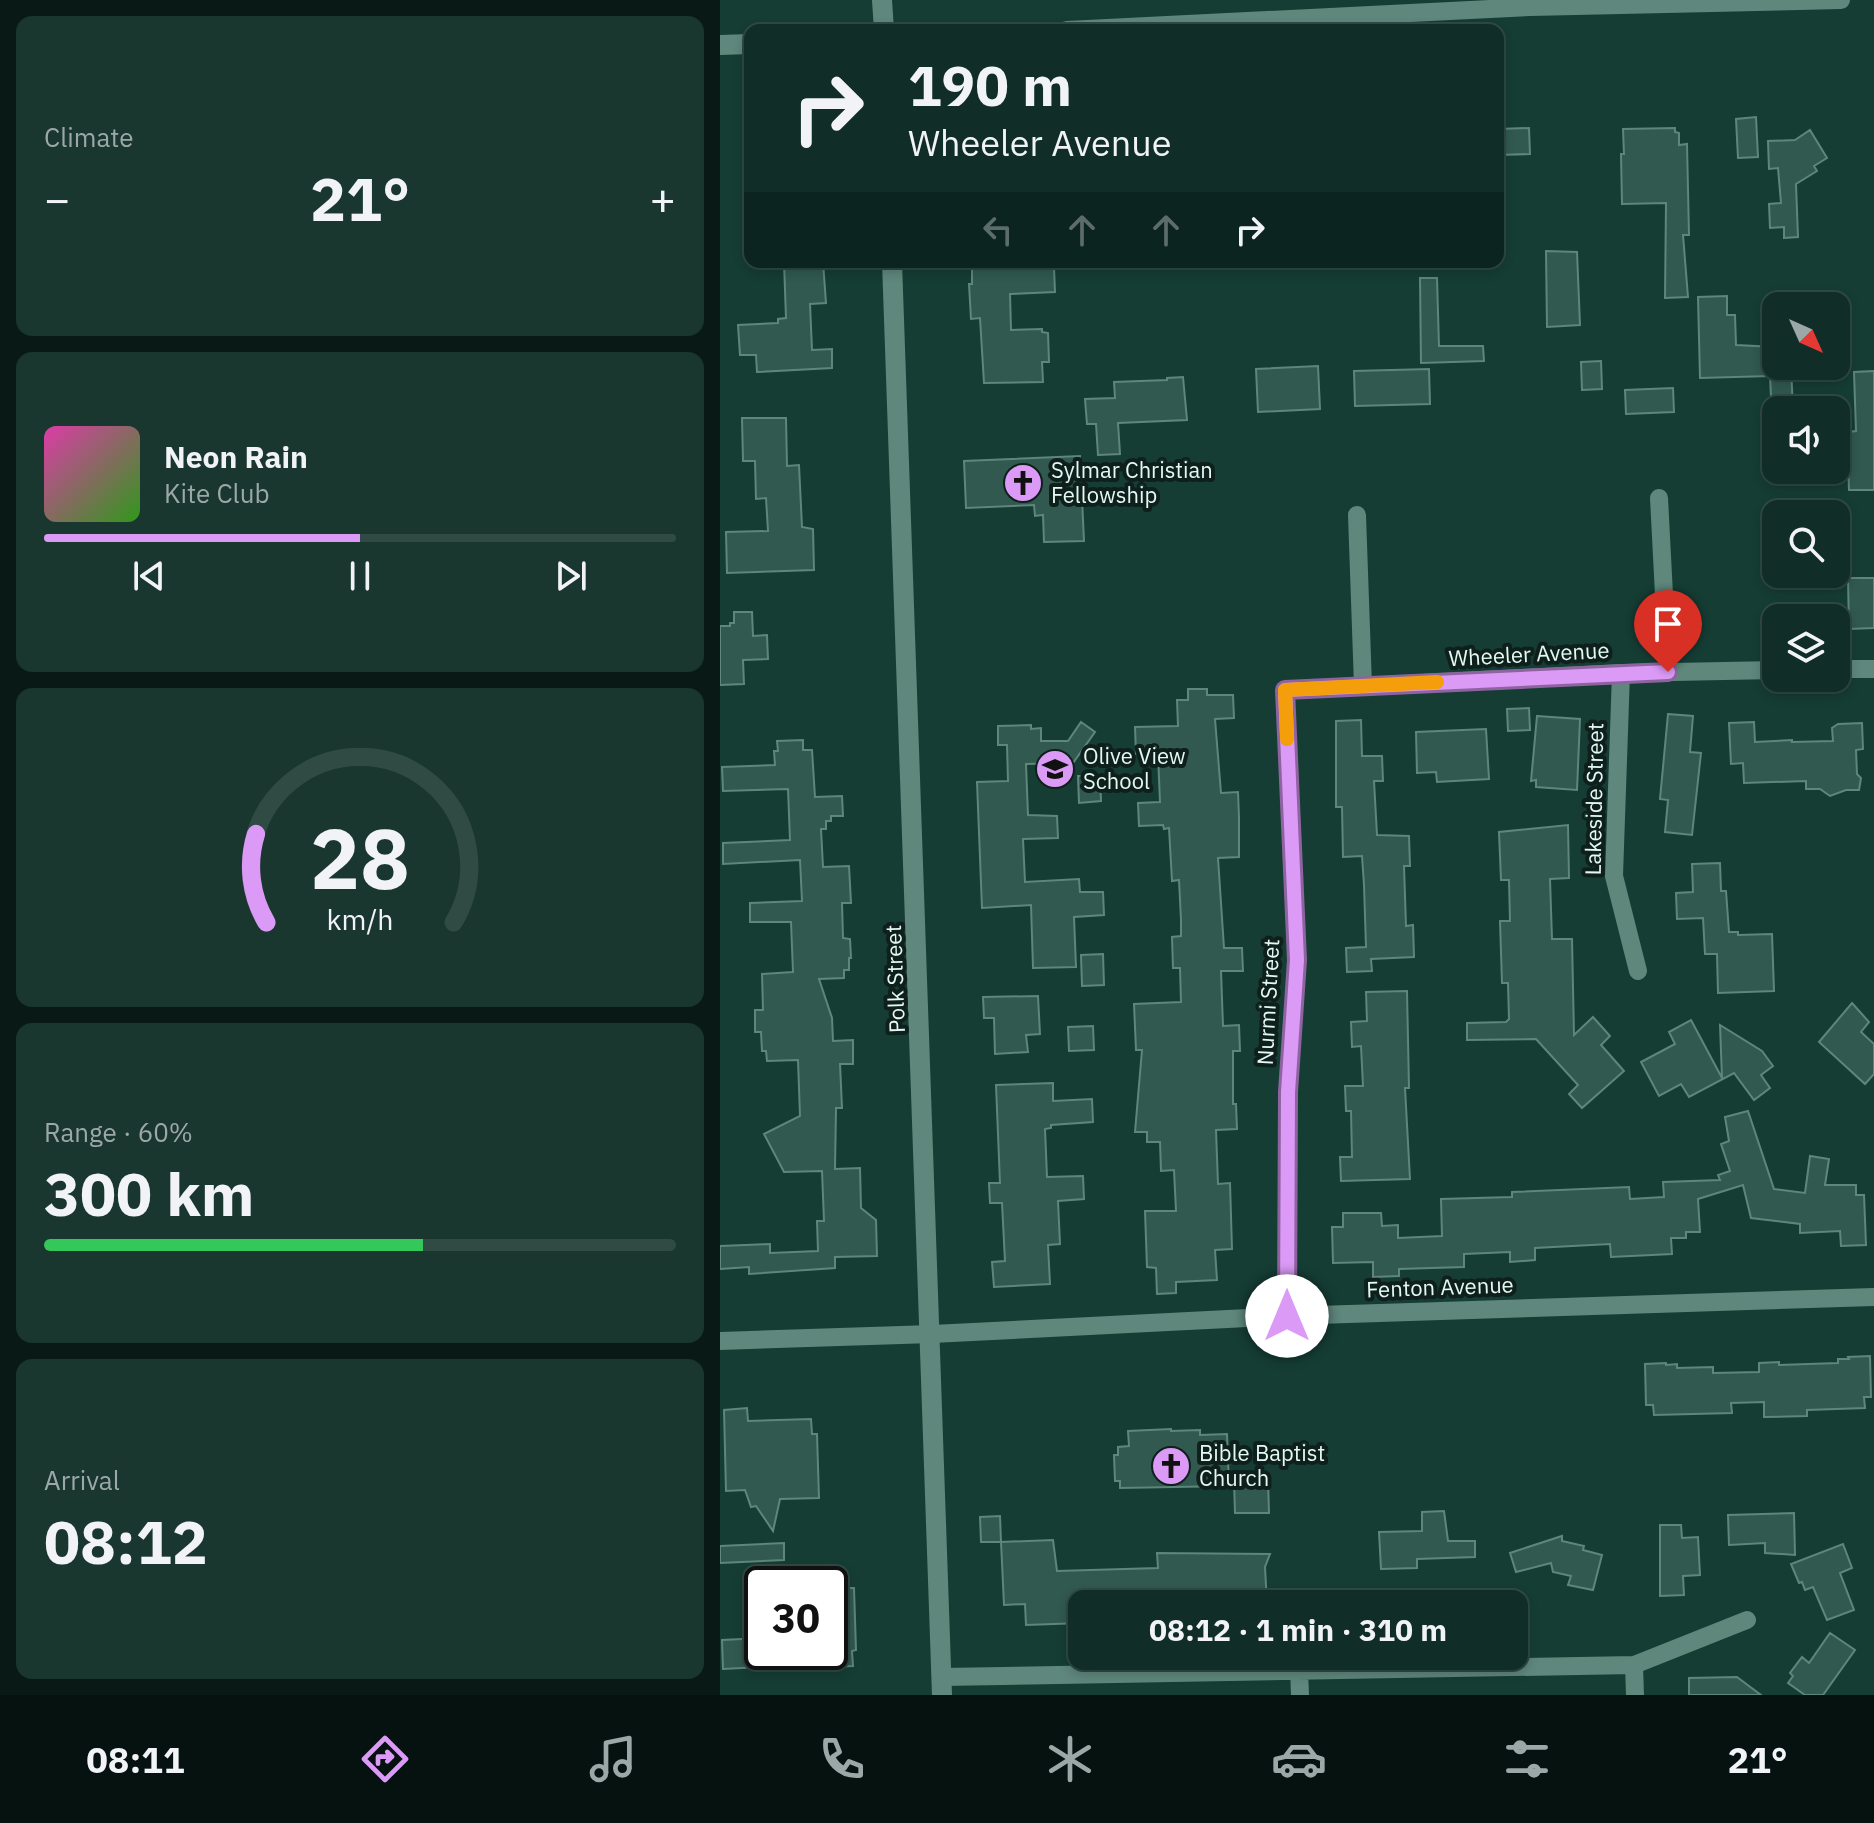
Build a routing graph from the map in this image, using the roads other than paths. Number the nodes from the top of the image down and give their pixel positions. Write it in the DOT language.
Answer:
graph roads {
  1 [pos="882,0"];
  2 [pos="1841,0"];
  3 [pos="1530,3"];
  4 [pos="884,24"];
  5 [pos="1170,24"];
  6 [pos="744,44"];
  7 [pos="720,45"];
  8 [pos="892,268"];
  9 [pos="1659,498"];
  10 [pos="1357,515"];
  11 [pos="1850,669"];
  12 [pos="1874,669"];
  13 [pos="1762,670"];
  14 [pos="1668,672"];
  15 [pos="1621,673"];
  16 [pos="1363,686"];
  17 [pos="1285,690"];
  18 [pos="1638,971"];
  19 [pos="1874,1297"];
  20 [pos="1287,1316"];
  21 [pos="932,1334"];
  22 [pos="720,1341"];
  23 [pos="1747,1620"];
  24 [pos="1634,1665"];
  25 [pos="1528,1666"];
  26 [pos="1278,1670"];
  27 [pos="1299,1670"];
  28 [pos="942,1686"];
  29 [pos="1300,1695"];
  30 [pos="1635,1695"];
  1 -- 4 [label="street"];
  2 -- 3 [label="street"];
  3 -- 5 [label="street"];
  6 -- 7 [label="street"];
  8 -- 21 [label="street, Polk Street"];
  9 -- 14 [label="street"];
  10 -- 16 [label="street"];
  11 -- 12 [label="street"];
  13 -- 14 [label="street, Wheeler Avenue"];
  14 -- 15 [label="street, Wheeler Avenue"];
  15 -- 16 [label="street, Wheeler Avenue"];
  15 -- 18 [label="street, Lakeside Street"];
  16 -- 17 [label="street, Wheeler Avenue"];
  17 -- 20 [label="street, Nurmi Street"];
  19 -- 20 [label="street, Fenton Avenue"];
  20 -- 21 [label="street, Fenton Avenue"];
  21 -- 22 [label="street, Fenton Avenue"];
  21 -- 28 [label="street, Polk Street"];
  23 -- 24 [label="street"];
  24 -- 25 [label="street"];
  24 -- 30 [label="street"];
  26 -- 28 [label="street"];
  27 -- 29 [label="street"];
}
